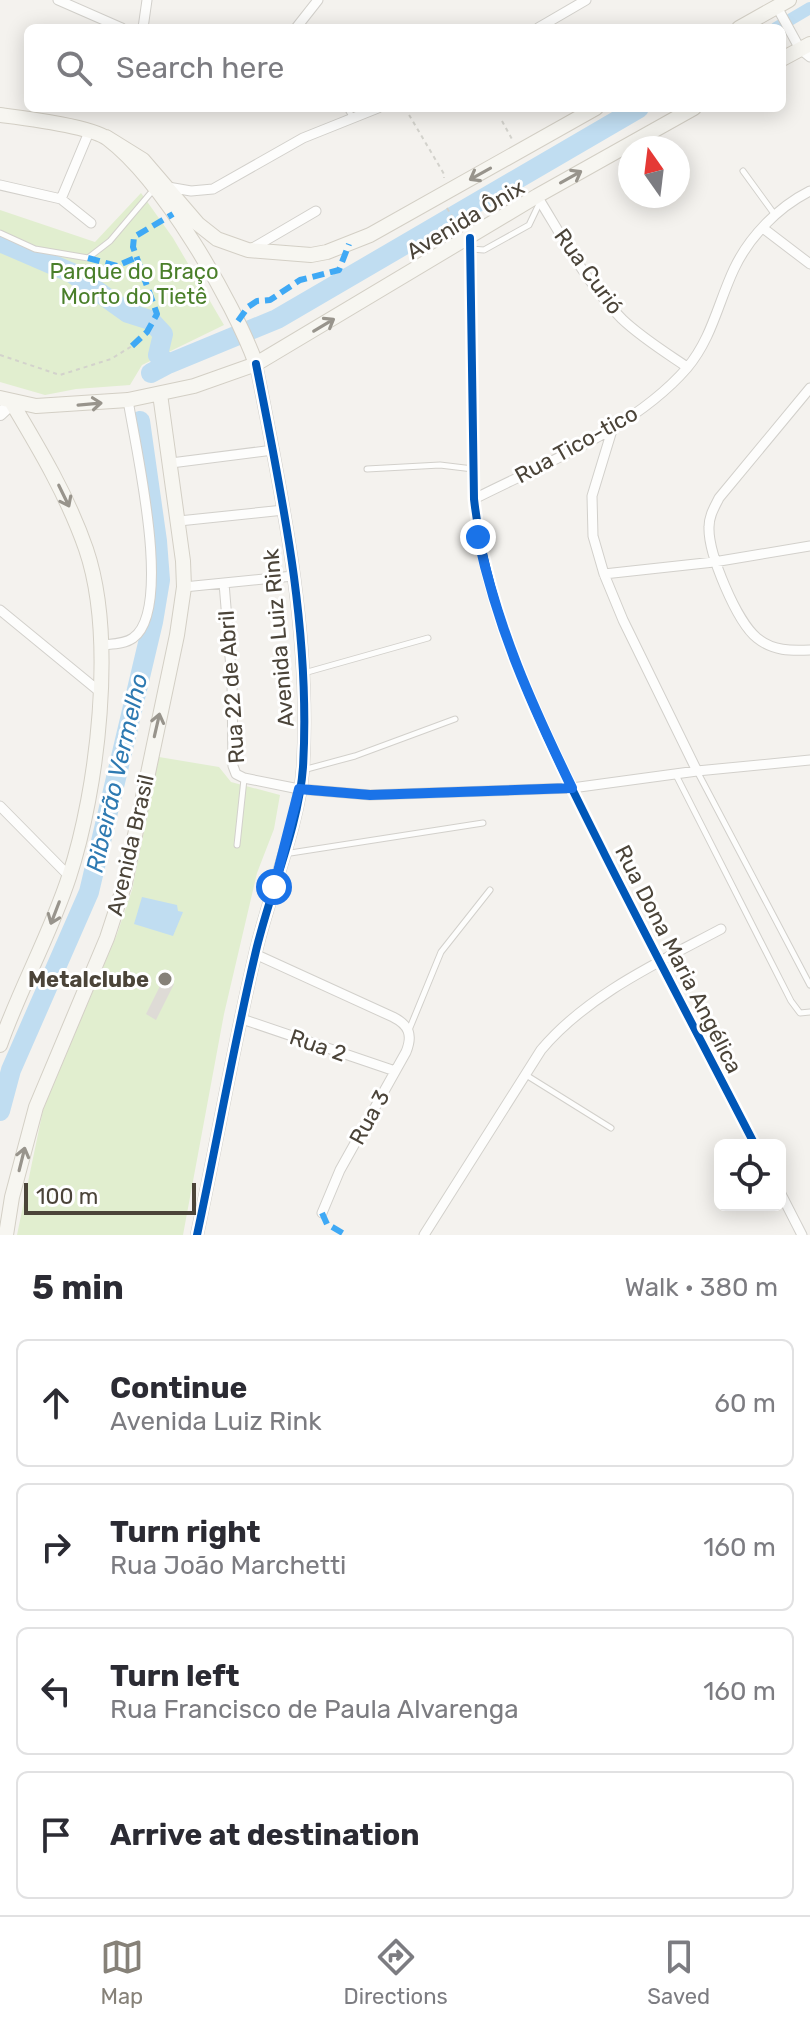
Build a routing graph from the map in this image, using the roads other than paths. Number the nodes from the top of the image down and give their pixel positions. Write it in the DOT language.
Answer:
graph roads {
  1 [pos="58,0"];
  2 [pos="147,0"];
  3 [pos="318,0"];
  4 [pos="586,0"];
  5 [pos="782,6"];
  6 [pos="113,24"];
  7 [pos="144,24"];
  8 [pos="301,24"];
  9 [pos="545,24"];
  10 [pos="747,24"];
  11 [pos="804,49"];
  12 [pos="349,112"];
  13 [pos="369,112"];
  14 [pos="589,112"];
  15 [pos="687,112"];
  16 [pos="0,115"];
  17 [pos="353,119"];
  18 [pos="89,132"];
  19 [pos="743,171"];
  20 [pos="0,185"];
  21 [pos="161,188"];
  22 [pos="810,191"];
  23 [pos="61,199"];
  24 [pos="539,199"];
  25 [pos="316,211"];
  26 [pos="775,216"];
  27 [pos="91,223"];
  28 [pos="763,228"];
  29 [pos="0,233"];
  30 [pos="466,238"];
  31 [pos="248,250"];
  32 [pos="810,264"];
  33 [pos="256,364"];
  34 [pos="687,367"];
  35 [pos="810,388"];
  36 [pos="160,394"];
  37 [pos="128,400"];
  38 [pos="6,401"];
  39 [pos="0,414"];
  40 [pos="613,427"];
  41 [pos="273,450"];
  42 [pos="171,463"];
  43 [pos="367,469"];
  44 [pos="473,469"];
  45 [pos="474,499"];
  46 [pos="284,510"];
  47 [pos="179,521"];
  48 [pos="810,546"];
  49 [pos="714,562"];
  50 [pos="604,574"];
  51 [pos="293,576"];
  52 [pos="224,583"];
  53 [pos="184,587"];
  54 [pos="0,610"];
  55 [pos="428,638"];
  56 [pos="103,645"];
  57 [pos="810,650"];
  58 [pos="303,674"];
  59 [pos="100,692"];
  60 [pos="455,719"];
  61 [pos="810,760"];
  62 [pos="302,770"];
  63 [pos="697,771"];
  64 [pos="676,775"];
  65 [pos="244,778"];
  66 [pos="572,788"];
  67 [pos="299,789"];
  68 [pos="0,806"];
  69 [pos="483,823"];
  70 [pos="237,845"];
  71 [pos="284,854"];
  72 [pos="69,876"];
  73 [pos="490,890"];
  74 [pos="721,929"];
  75 [pos="255,954"];
  76 [pos="659,962"];
  77 [pos="810,985"];
  78 [pos="810,1012"];
  79 [pos="242,1019"];
  80 [pos="3,1026"];
  81 [pos="406,1026"];
  82 [pos="0,1045"];
  83 [pos="395,1071"];
  84 [pos="526,1075"];
  85 [pos="611,1128"];
  86 [pos="752,1139"];
  87 [pos="786,1204"];
  88 [pos="322,1213"];
  89 [pos="6,1235"];
  90 [pos="197,1235"];
  91 [pos="424,1235"];
  92 [pos="802,1235"];
  1 -- 6 [label="street"];
  2 -- 7 [label="street"];
  3 -- 8 [label="street"];
  4 -- 9 [label="street"];
  5 -- 10 [label="main road"];
  5 -- 11 [label="street"];
  12 -- 17 [label="lane"];
  13 -- 17 [label="street"];
  14 -- 31 [label="main road, Avenida Ônix, one-way"];
  24 -- 15 [label="main road, Avenida Ônix, one-way"];
  16 -- 18 [label="main road"];
  17 -- 21 [label="street"];
  18 -- 21 [label="main road"];
  18 -- 23 [label="street"];
  19 -- 26 [label="lane"];
  20 -- 23 [label="street"];
  21 -- 29 [label="lane"];
  21 -- 31 [label="main road, Avenida Ônix"];
  21 -- 33 [label="main road, Avenida Luiz Rink"];
  22 -- 26 [label="street, Rua Tico-tico"];
  23 -- 27 [label="street"];
  24 -- 30 [label="main road, Avenida Ônix"];
  24 -- 34 [label="street, Rua Curió"];
  25 -- 31 [label="street"];
  26 -- 28 [label="street, Rua Tico-tico"];
  28 -- 32 [label="street"];
  28 -- 34 [label="street, Rua Tico-tico"];
  33 -- 30 [label="main road, Avenida Ônix, one-way"];
  30 -- 44 [label="street, Rua Dona Maria Angélica"];
  33 -- 36 [label="main road, Avenida Ônix"];
  33 -- 41 [label="street, Avenida Luiz Rink"];
  34 -- 40 [label="street, Rua Tico-tico"];
  35 -- 49 [label="street"];
  36 -- 37 [label="main road, Avenida Ônix"];
  36 -- 42 [label="main road, Avenida Brasil"];
  38 -- 37 [label="main road, Avenida Ônix, one-way"];
  37 -- 56 [label="street"];
  38 -- 39 [label="street"];
  38 -- 56 [label="main road, one-way"];
  40 -- 45 [label="street, Rua Tico-tico"];
  40 -- 50 [label="street"];
  41 -- 42 [label="street"];
  41 -- 46 [label="street, Avenida Luiz Rink"];
  42 -- 47 [label="main road, Avenida Brasil"];
  43 -- 44 [label="lane"];
  44 -- 45 [label="street, Rua Dona Maria Angélica"];
  45 -- 66 [label="street, Rua Dona Maria Angélica"];
  46 -- 47 [label="street"];
  46 -- 51 [label="street, Avenida Luiz Rink"];
  47 -- 53 [label="main road, Avenida Brasil"];
  48 -- 49 [label="street"];
  49 -- 50 [label="street"];
  49 -- 57 [label="street"];
  50 -- 63 [label="street"];
  51 -- 52 [label="street"];
  51 -- 58 [label="street, Avenida Luiz Rink"];
  52 -- 53 [label="street"];
  52 -- 65 [label="street, Rua 22 de Abril"];
  89 -- 53 [label="main road, Avenida Brasil, one-way"];
  54 -- 59 [label="street"];
  55 -- 58 [label="lane"];
  56 -- 59 [label="main road"];
  58 -- 62 [label="street, Avenida Luiz Rink"];
  59 -- 72 [label="main road"];
  60 -- 62 [label="lane"];
  61 -- 63 [label="street, Rua 22 de Abril"];
  62 -- 67 [label="street, Avenida Luiz Rink"];
  63 -- 64 [label="street, Rua 22 de Abril"];
  63 -- 77 [label="lane"];
  64 -- 66 [label="street, Rua 22 de Abril"];
  64 -- 78 [label="lane"];
  65 -- 67 [label="street, Rua 22 de Abril"];
  65 -- 70 [label="lane"];
  66 -- 67 [label="street, Rua 22 de Abril"];
  66 -- 76 [label="street, Rua Dona Maria Angélica"];
  67 -- 71 [label="street, Avenida Luiz Rink"];
  68 -- 72 [label="street"];
  69 -- 71 [label="lane"];
  71 -- 75 [label="street, Avenida Luiz Rink"];
  72 -- 80 [label="main road, one-way"];
  73 -- 81 [label="lane"];
  74 -- 76 [label="street"];
  75 -- 79 [label="street, Avenida Luiz Rink"];
  75 -- 81 [label="street"];
  76 -- 84 [label="street"];
  76 -- 86 [label="street, Rua Dona Maria Angélica"];
  79 -- 83 [label="street, Rua 2"];
  79 -- 90 [label="street, Avenida Luiz Rink"];
  80 -- 82 [label="main road"];
  81 -- 83 [label="street, Rua 3"];
  83 -- 88 [label="street, Rua 3"];
  84 -- 85 [label="lane"];
  84 -- 91 [label="street"];
  87 -- 92 [label="street"];
}
